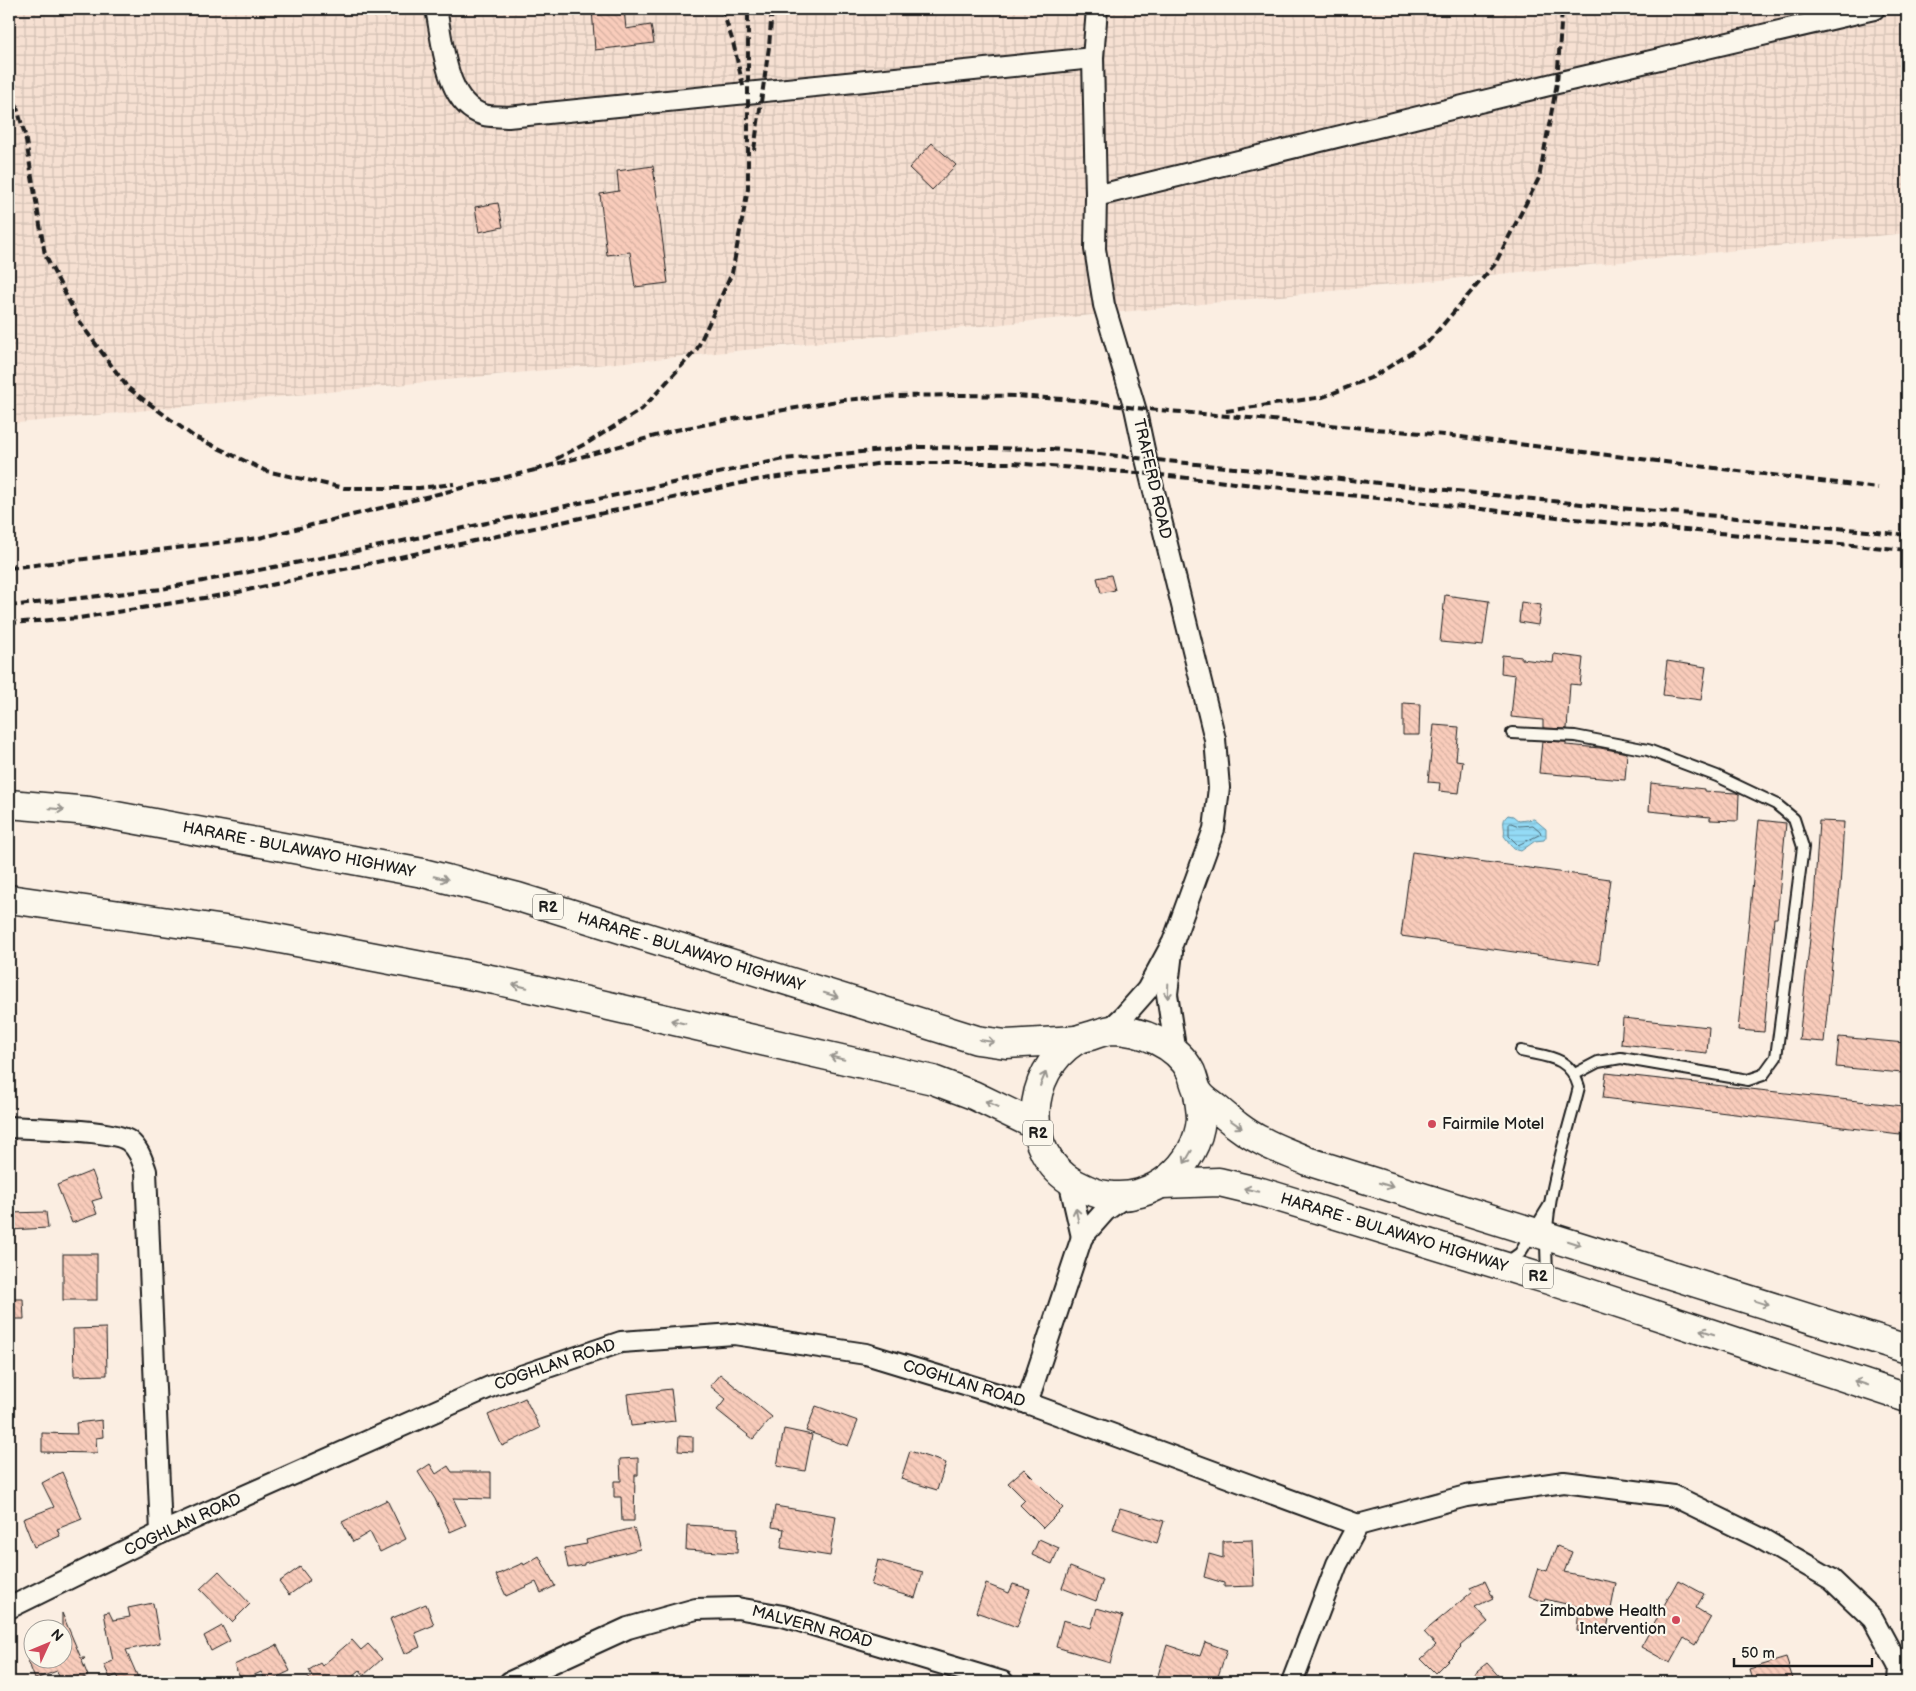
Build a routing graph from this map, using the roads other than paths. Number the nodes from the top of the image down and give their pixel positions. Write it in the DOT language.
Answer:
graph roads {
  1 [pos="436,9"];
  2 [pos="1097,9"];
  3 [pos="1874,9"];
  4 [pos="1093,58"];
  5 [pos="1096,196"];
  6 [pos="1512,733"];
  7 [pos="9,804"];
  8 [pos="9,899"];
  9 [pos="1173,942"];
  10 [pos="1109,1030"];
  11 [pos="1077,1040"];
  12 [pos="1521,1051"];
  13 [pos="1176,1054"];
  14 [pos="1575,1074"];
  15 [pos="1198,1093"];
  16 [pos="1036,1126"];
  17 [pos="9,1127"];
  18 [pos="1069,1180"];
  19 [pos="1162,1184"];
  20 [pos="1126,1196"];
  21 [pos="1550,1205"];
  22 [pos="1540,1233"];
  23 [pos="1082,1237"];
  24 [pos="1501,1266"];
  25 [pos="1549,1280"];
  26 [pos="1907,1349"];
  27 [pos="1907,1398"];
  28 [pos="1027,1403"];
  29 [pos="1358,1525"];
  30 [pos="161,1533"];
  31 [pos="9,1608"];
  32 [pos="510,1682"];
  33 [pos="1003,1682"];
  34 [pos="1292,1682"];
  35 [pos="1898,1682"];
  1 -- 4 [label="street"];
  2 -- 4 [label="street, TRAFERD ROAD"];
  3 -- 5 [label="street"];
  4 -- 5 [label="street, TRAFERD ROAD"];
  5 -- 9 [label="street, TRAFERD ROAD"];
  6 -- 14 [label="lane"];
  7 -- 11 [label="highway, HARARE - BULAWAYO HIGHWAY / R2, one-way"];
  16 -- 8 [label="highway, R2, one-way"];
  9 -- 10 [label="street, TRAFERD ROAD"];
  9 -- 13 [label="street, TRAFERD ROAD, one-way"];
  10 -- 11 [label="highway, HARARE - BULAWAYO HIGHWAY / R2"];
  10 -- 13 [label="highway, HARARE - BULAWAYO HIGHWAY / R2"];
  16 -- 11 [label="highway, HARARE - BULAWAYO HIGHWAY / R2, one-way"];
  12 -- 14 [label="lane"];
  13 -- 15 [label="highway, HARARE - BULAWAYO HIGHWAY / R2"];
  14 -- 21 [label="lane"];
  15 -- 19 [label="highway, HARARE - BULAWAYO HIGHWAY / R2, one-way"];
  15 -- 22 [label="highway, one-way"];
  16 -- 18 [label="highway, HARARE - BULAWAYO HIGHWAY / R2"];
  17 -- 30 [label="street"];
  18 -- 20 [label="highway, HARARE - BULAWAYO HIGHWAY / R2"];
  23 -- 18 [label="street, one-way"];
  19 -- 20 [label="highway, HARARE - BULAWAYO HIGHWAY / R2"];
  24 -- 19 [label="highway, HARARE - BULAWAYO HIGHWAY / R2, one-way"];
  20 -- 23 [label="street"];
  21 -- 22 [label="lane"];
  21 -- 22 [label="lane"];
  22 -- 24 [label="lane"];
  22 -- 25 [label="lane"];
  22 -- 26 [label="highway, one-way"];
  23 -- 28 [label="street"];
  24 -- 25 [label="highway, HARARE - BULAWAYO HIGHWAY / R2"];
  27 -- 25 [label="highway, HARARE - BULAWAYO HIGHWAY / R2, one-way"];
  28 -- 29 [label="street, COGHLAN ROAD"];
  28 -- 30 [label="street, COGHLAN ROAD"];
  29 -- 34 [label="street"];
  29 -- 35 [label="street"];
  30 -- 31 [label="street, COGHLAN ROAD"];
  32 -- 33 [label="street, MALVERN ROAD"];
}
